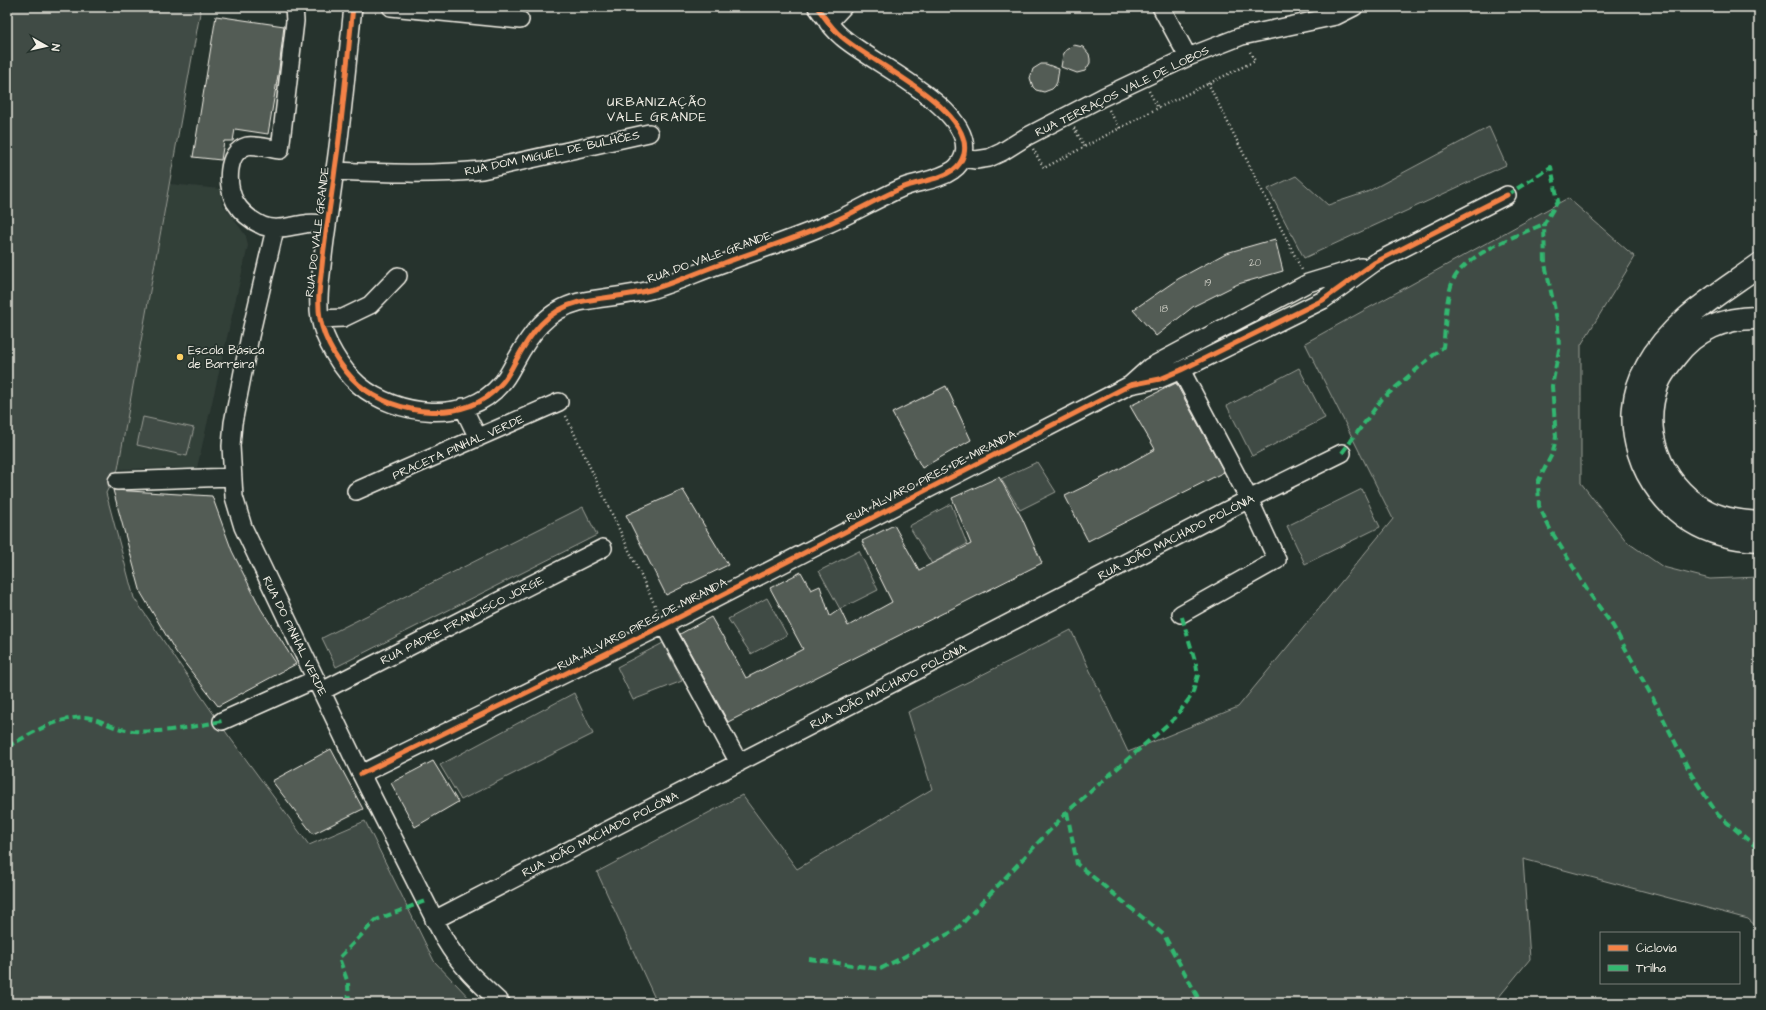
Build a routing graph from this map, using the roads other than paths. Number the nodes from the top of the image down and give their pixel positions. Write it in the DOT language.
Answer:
graph roads {
  1 [pos="294,7"];
  2 [pos="353,7"];
  3 [pos="391,7"];
  4 [pos="817,7"];
  5 [pos="843,7"];
  6 [pos="1161,7"];
  7 [pos="1354,7"];
  8 [pos="520,20"];
  9 [pos="828,23"];
  10 [pos="1188,57"];
  11 [pos="649,132"];
  12 [pos="963,158"];
  13 [pos="335,171"];
  14 [pos="1507,195"];
  15 [pos="326,224"];
  16 [pos="275,229"];
  17 [pos="1374,263"];
  18 [pos="1759,265"];
  19 [pos="398,276"];
  20 [pos="320,318"];
  21 [pos="1759,318"];
  22 [pos="1181,370"];
  23 [pos="1130,385"];
  24 [pos="559,402"];
  25 [pos="463,407"];
  26 [pos="478,438"];
  27 [pos="1342,453"];
  28 [pos="232,477"];
  29 [pos="117,481"];
  30 [pos="356,491"];
  31 [pos="1249,499"];
  32 [pos="1759,523"];
  33 [pos="1759,540"];
  34 [pos="603,548"];
  35 [pos="1181,614"];
  36 [pos="664,625"];
  37 [pos="319,685"];
  38 [pos="222,721"];
  39 [pos="739,763"];
  40 [pos="361,774"];
  41 [pos="434,920"];
  42 [pos="502,1003"];
  1 -- 16 [label="street"];
  2 -- 13 [label="street, RUA DO VALE GRANDE"];
  3 -- 8 [label="street"];
  4 -- 9 [label="street"];
  5 -- 9 [label="street"];
  6 -- 10 [label="street"];
  7 -- 10 [label="street, RUA TERRAÇOS VALE DE LOBOS"];
  9 -- 12 [label="street"];
  10 -- 12 [label="street, RUA TERRAÇOS VALE DE LOBOS"];
  11 -- 13 [label="street, RUA DOM MIGUEL DE BULHÕES"];
  12 -- 25 [label="street, RUA DO VALE GRANDE"];
  13 -- 15 [label="street, RUA DO VALE GRANDE"];
  14 -- 17 [label="street, RUA ÁLVARO PIRES DE MIRANDA"];
  15 -- 16 [label="street"];
  15 -- 20 [label="street, RUA DO VALE GRANDE"];
  16 -- 28 [label="street, RUA DO PINHAL VERDE"];
  17 -- 22 [label="street, RUA ÁLVARO PIRES DE MIRANDA"];
  17 -- 23 [label="street, RUA ÁLVARO PIRES DE MIRANDA"];
  18 -- 33 [label="highway"];
  19 -- 20 [label="street"];
  20 -- 25 [label="street, RUA DO VALE GRANDE"];
  21 -- 32 [label="highway"];
  22 -- 23 [label="street, RUA ÁLVARO PIRES DE MIRANDA"];
  22 -- 31 [label="street"];
  23 -- 36 [label="street, RUA ÁLVARO PIRES DE MIRANDA"];
  24 -- 26 [label="street, PRACETA PINHAL VERDE"];
  25 -- 26 [label="street"];
  26 -- 30 [label="street, PRACETA PINHAL VERDE"];
  27 -- 31 [label="street, RUA JOÃO MACHADO POLÓNIA"];
  28 -- 29 [label="street"];
  28 -- 37 [label="street, RUA DO PINHAL VERDE"];
  31 -- 35 [label="street"];
  31 -- 39 [label="street, RUA JOÃO MACHADO POLÓNIA"];
  34 -- 37 [label="street, RUA PADRE FRANCISCO JORGE"];
  36 -- 39 [label="street"];
  36 -- 40 [label="street, RUA ÁLVARO PIRES DE MIRANDA"];
  37 -- 38 [label="street, RUA PADRE FRANCISCO JORGE"];
  37 -- 40 [label="street, RUA DO PINHAL VERDE"];
  39 -- 41 [label="street, RUA JOÃO MACHADO POLÓNIA"];
  40 -- 41 [label="street, RUA DO PINHAL VERDE"];
  41 -- 42 [label="street, RUA DO PINHAL VERDE"];
}
